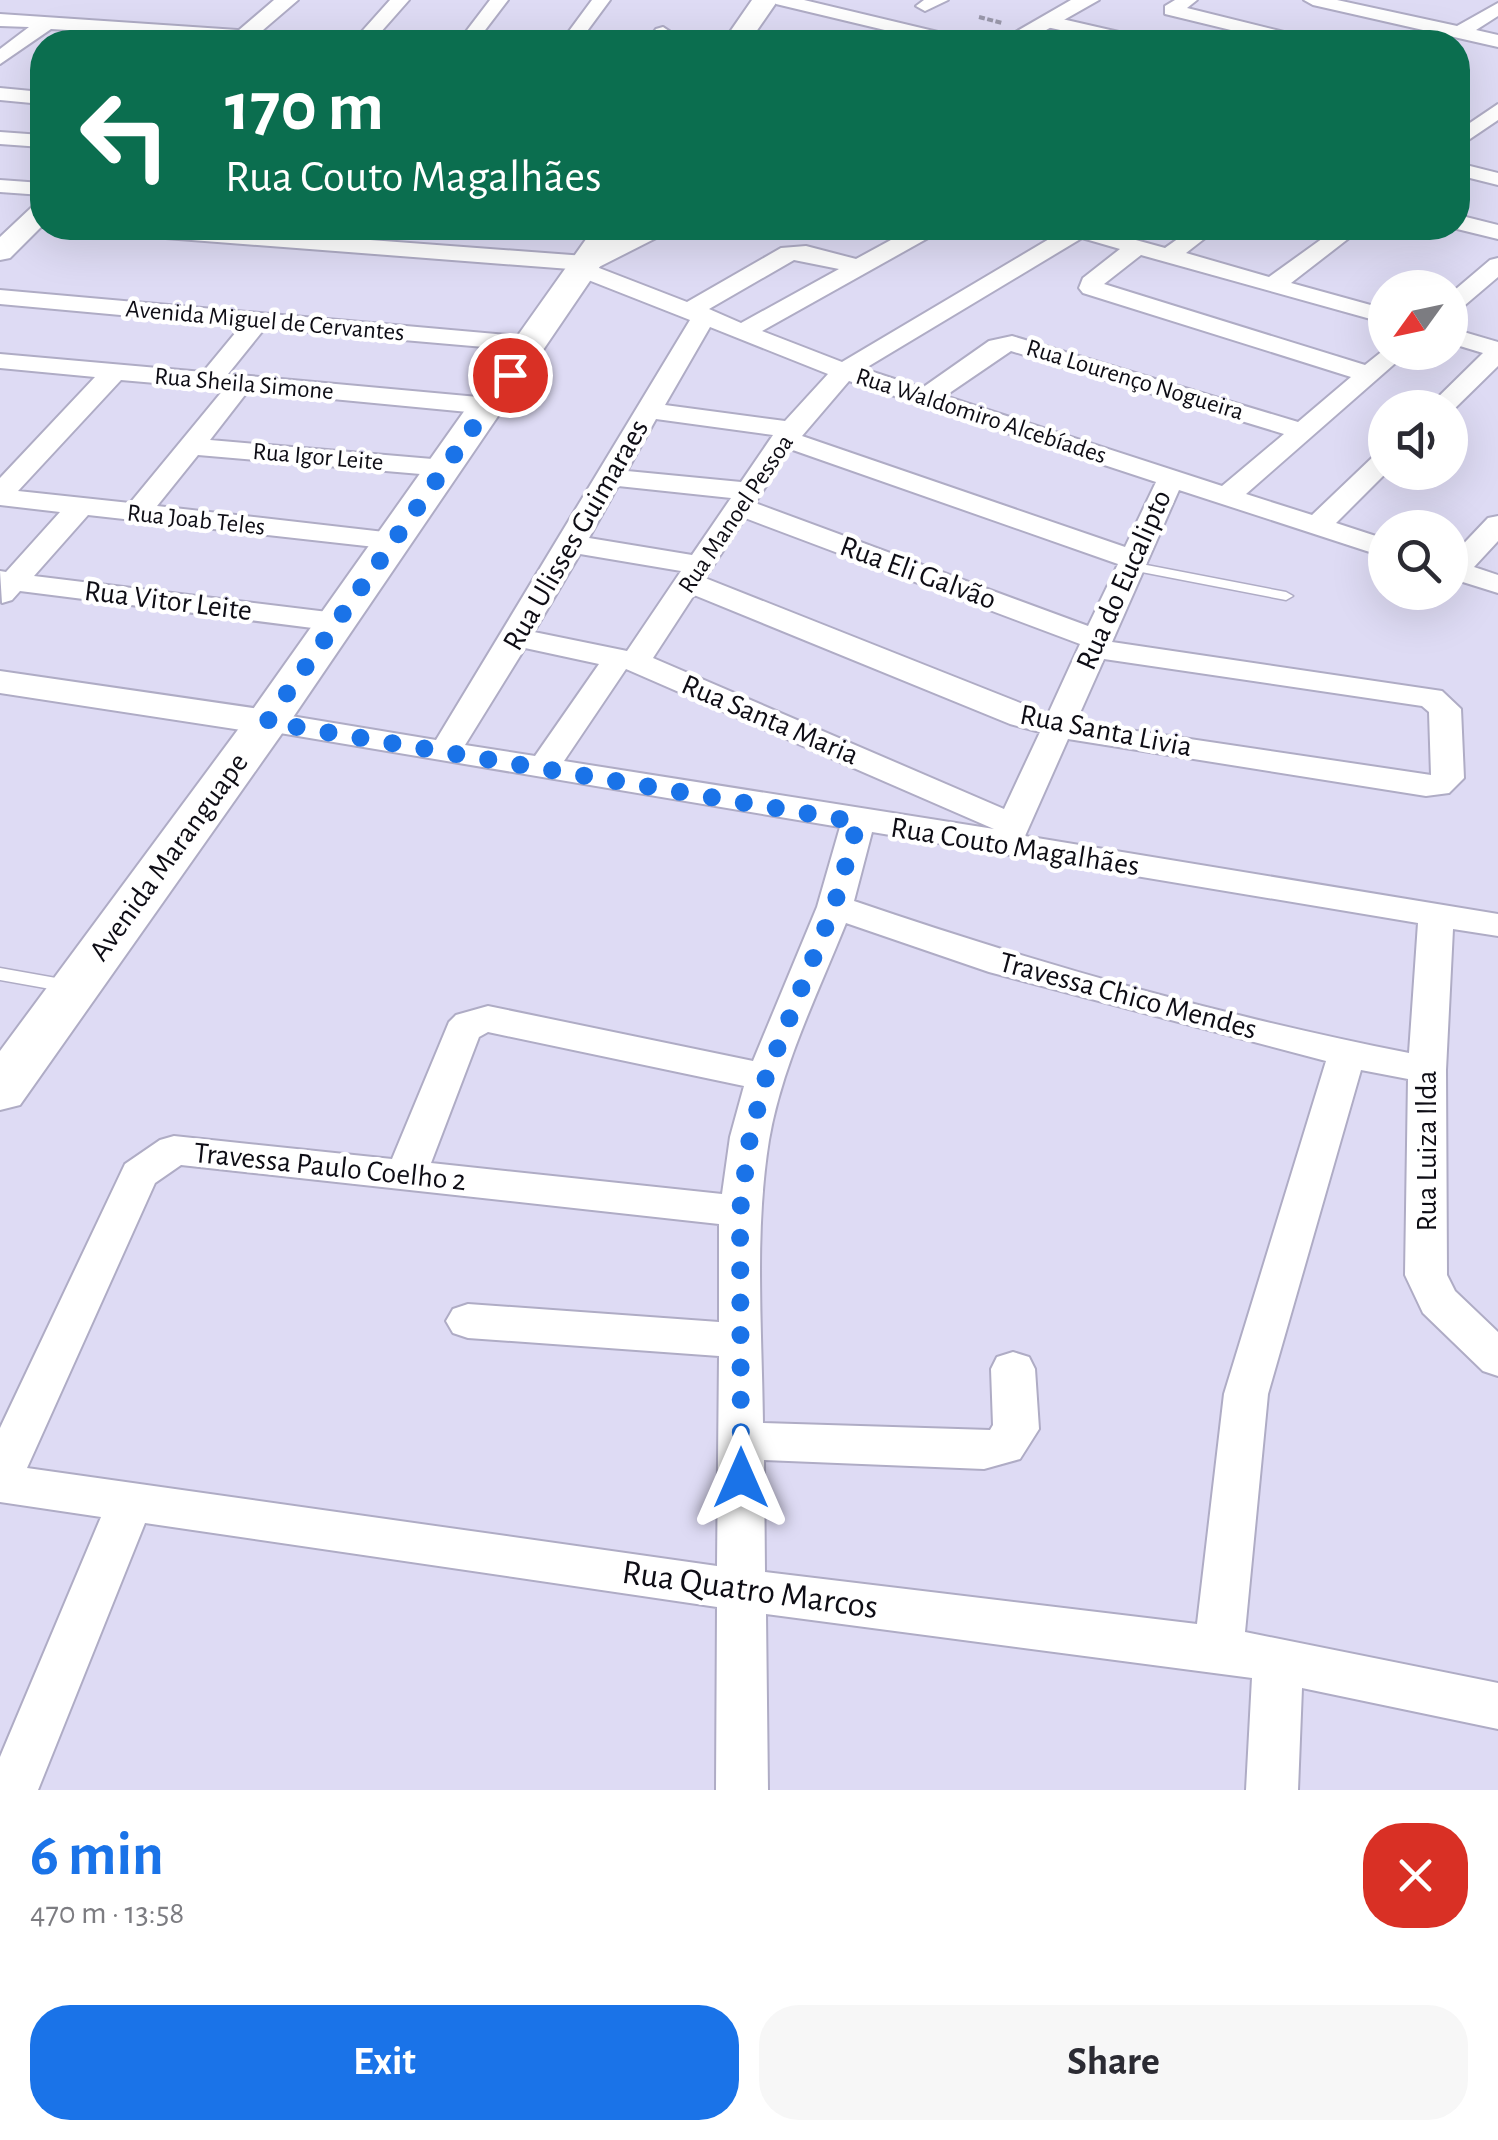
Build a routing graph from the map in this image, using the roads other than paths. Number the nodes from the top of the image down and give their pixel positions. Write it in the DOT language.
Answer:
graph roads {
  1 [pos="286,0"];
  2 [pos="400,0"];
  3 [pos="498,0"];
  4 [pos="601,0"];
  5 [pos="765,0"];
  6 [pos="782,0"];
  7 [pos="1088,0"];
  8 [pos="1188,0"];
  9 [pos="1313,0"];
  10 [pos="1362,4"];
  11 [pos="856,8"];
  12 [pos="1498,8"];
  13 [pos="0,20"];
  14 [pos="47,22"];
  15 [pos="1048,22"];
  16 [pos="37,30"];
  17 [pos="95,30"];
  18 [pos="251,30"];
  19 [pos="373,30"];
  20 [pos="476,30"];
  21 [pos="579,30"];
  22 [pos="750,30"];
  23 [pos="921,30"];
  24 [pos="1032,30"];
  25 [pos="1084,30"];
  26 [pos="1252,30"];
  27 [pos="1440,30"];
  28 [pos="1470,33"];
  29 [pos="30,35"];
  30 [pos="1470,38"];
  31 [pos="1498,40"];
  32 [pos="0,58"];
  33 [pos="0,94"];
  34 [pos="30,97"];
  35 [pos="1498,110"];
  36 [pos="1470,132"];
  37 [pos="0,138"];
  38 [pos="30,140"];
  39 [pos="1470,172"];
  40 [pos="1498,179"];
  41 [pos="0,186"];
  42 [pos="30,188"];
  43 [pos="1470,225"];
  44 [pos="1498,232"];
  45 [pos="271,240"];
  46 [pos="601,240"];
  47 [pos="632,240"];
  48 [pos="908,240"];
  49 [pos="1071,240"];
  50 [pos="1120,240"];
  51 [pos="1190,240"];
  52 [pos="1334,240"];
  53 [pos="1139,246"];
  54 [pos="1169,255"];
  55 [pos="1498,265"];
  56 [pos="583,266"];
  57 [pos="860,268"];
  58 [pos="1274,284"];
  59 [pos="1468,291"];
  60 [pos="0,297"];
  61 [pos="1368,311"];
  62 [pos="698,312"];
  63 [pos="257,322"];
  64 [pos="746,330"];
  65 [pos="1468,341"];
  66 [pos="531,344"];
  67 [pos="1498,351"];
  68 [pos="0,361"];
  69 [pos="1376,370"];
  70 [pos="844,371"];
  71 [pos="114,372"];
  72 [pos="1371,374"];
  73 [pos="210,380"];
  74 [pos="242,383"];
  75 [pos="1458,390"];
  76 [pos="924,398"];
  77 [pos="489,406"];
  78 [pos="648,410"];
  79 [pos="1300,431"];
  80 [pos="788,434"];
  81 [pos="191,446"];
  82 [pos="444,468"];
  83 [pos="608,477"];
  84 [pos="1368,477"];
  85 [pos="1171,478"];
  86 [pos="0,495"];
  87 [pos="1227,496"];
  88 [pos="742,498"];
  89 [pos="82,506"];
  90 [pos="136,514"];
  91 [pos="1498,524"];
  92 [pos="1318,526"];
  93 [pos="393,541"];
  94 [pos="1368,542"];
  95 [pos="573,544"];
  96 [pos="1468,555"];
  97 [pos="1132,563"];
  98 [pos="694,574"];
  99 [pos="1468,575"];
  100 [pos="1498,584"];
  101 [pos="5,586"];
  102 [pos="1286,596"];
  103 [pos="336,622"];
  104 [pos="519,638"];
  105 [pos="1096,644"];
  106 [pos="627,661"];
  107 [pos="0,682"];
  108 [pos="267,722"];
  109 [pos="1058,727"];
  110 [pos="444,753"];
  111 [pos="542,770"];
  112 [pos="1426,786"];
  113 [pos="858,822"];
  114 [pos="1008,835"];
  115 [pos="834,906"];
  116 [pos="1436,914"];
  117 [pos="1498,925"];
  118 [pos="0,974"];
  119 [pos="74,987"];
  120 [pos="1347,1054"];
  121 [pos="1427,1070"];
  122 [pos="766,1077"];
  123 [pos="0,1091"];
  124 [pos="406,1175"];
  125 [pos="740,1211"];
  126 [pos="468,1321"];
  127 [pos="740,1341"];
  128 [pos="1498,1359"];
  129 [pos="1013,1369"];
  130 [pos="741,1442"];
  131 [pos="0,1480"];
  132 [pos="131,1501"];
  133 [pos="741,1590"];
  134 [pos="1219,1649"];
  135 [pos="1278,1664"];
  136 [pos="1498,1706"];
  137 [pos="12,1790"];
  138 [pos="742,1790"];
  139 [pos="1272,1790"];
  1 -- 18 [label="street"];
  2 -- 19 [label="street"];
  3 -- 20 [label="street"];
  4 -- 21 [label="street"];
  5 -- 22 [label="main road"];
  6 -- 11 [label="street"];
  7 -- 15 [label="street"];
  8 -- 26 [label="street"];
  9 -- 10 [label="street"];
  10 -- 27 [label="street"];
  11 -- 23 [label="street"];
  12 -- 28 [label="street"];
  13 -- 14 [label="street"];
  14 -- 16 [label="street"];
  14 -- 17 [label="street"];
  15 -- 24 [label="street"];
  15 -- 25 [label="street"];
  29 -- 32 [label="street"];
  30 -- 31 [label="street"];
  33 -- 34 [label="street"];
  35 -- 36 [label="street"];
  37 -- 38 [label="street"];
  39 -- 40 [label="street"];
  41 -- 42 [label="street"];
  43 -- 44 [label="street"];
  45 -- 56 [label="street, Rua Waldomiro Alcebíades"];
  46 -- 56 [label="main road, Avenida Maranguape"];
  47 -- 56 [label="street"];
  48 -- 57 [label="street"];
  49 -- 70 [label="street, Rua Manoel Pessoa"];
  50 -- 53 [label="street"];
  51 -- 54 [label="street"];
  52 -- 58 [label="street"];
  53 -- 54 [label="street"];
  53 -- 72 [label="street"];
  54 -- 58 [label="street"];
  55 -- 59 [label="street"];
  56 -- 62 [label="street, Rua Waldomiro Alcebíades"];
  56 -- 66 [label="main road, Avenida Maranguape"];
  57 -- 62 [label="street"];
  57 -- 64 [label="street"];
  58 -- 61 [label="street"];
  60 -- 63 [label="street, Avenida Miguel de Cervantes"];
  62 -- 64 [label="street, Rua Waldomiro Alcebíades"];
  62 -- 78 [label="street, Rua Ulisses Guimaraes"];
  63 -- 66 [label="street, Avenida Miguel de Cervantes"];
  63 -- 73 [label="street"];
  64 -- 70 [label="street, Rua Waldomiro Alcebíades"];
  65 -- 67 [label="street"];
  66 -- 77 [label="main road, Avenida Maranguape"];
  67 -- 75 [label="street"];
  68 -- 71 [label="street, Rua Sheila Simone"];
  69 -- 72 [label="street"];
  70 -- 76 [label="street, Rua Waldomiro Alcebíades"];
  70 -- 80 [label="street, Rua Manoel Pessoa"];
  71 -- 73 [label="street, Rua Sheila Simone"];
  71 -- 86 [label="street"];
  72 -- 79 [label="street"];
  73 -- 74 [label="street, Rua Sheila Simone"];
  74 -- 77 [label="street, Rua Sheila Simone"];
  74 -- 81 [label="street"];
  76 -- 79 [label="street, Rua Lourenço Nogueira"];
  76 -- 85 [label="street, Rua Waldomiro Alcebíades"];
  77 -- 82 [label="main road, Avenida Maranguape"];
  78 -- 80 [label="street"];
  78 -- 83 [label="street, Rua Ulisses Guimaraes"];
  79 -- 87 [label="street"];
  80 -- 88 [label="street, Rua Manoel Pessoa"];
  80 -- 97 [label="street"];
  81 -- 82 [label="street, Rua Igor Leite"];
  81 -- 90 [label="street"];
  82 -- 93 [label="main road, Avenida Maranguape"];
  83 -- 88 [label="street, Rua Eli Galvão"];
  83 -- 95 [label="street, Rua Ulisses Guimaraes"];
  84 -- 92 [label="street"];
  85 -- 87 [label="street, Rua Waldomiro Alcebíades"];
  85 -- 97 [label="street, Rua do Eucalipto"];
  86 -- 89 [label="street, Rua Joab Teles"];
  87 -- 92 [label="street, Rua Waldomiro Alcebíades"];
  88 -- 98 [label="street, Rua Manoel Pessoa"];
  88 -- 105 [label="street, Rua Eli Galvão"];
  89 -- 90 [label="street, Rua Joab Teles"];
  89 -- 101 [label="street"];
  90 -- 93 [label="street, Rua Joab Teles"];
  91 -- 96 [label="street"];
  92 -- 94 [label="street, Rua Waldomiro Alcebíades"];
  93 -- 103 [label="main road, Avenida Maranguape"];
  95 -- 98 [label="street, Rua Santa Livia"];
  95 -- 104 [label="street, Rua Ulisses Guimaraes"];
  97 -- 102 [label="lane"];
  97 -- 105 [label="street, Rua do Eucalipto"];
  98 -- 106 [label="street, Rua Manoel Pessoa"];
  98 -- 109 [label="street, Rua Santa Livia"];
  99 -- 100 [label="street"];
  101 -- 103 [label="street, Rua Vitor Leite"];
  103 -- 108 [label="main road, Avenida Maranguape"];
  104 -- 106 [label="street, Rua Santa Maria"];
  104 -- 110 [label="street, Rua Ulisses Guimaraes"];
  105 -- 109 [label="street, Rua do Eucalipto"];
  105 -- 112 [label="street, Rua Eli Galvão"];
  106 -- 111 [label="street, Rua Manoel Pessoa"];
  106 -- 114 [label="street, Rua Santa Maria"];
  107 -- 108 [label="street, Rua Couto Magalhães"];
  108 -- 110 [label="street, Rua Couto Magalhães"];
  108 -- 119 [label="main road, Avenida Maranguape"];
  109 -- 112 [label="street, Rua Santa Livia"];
  109 -- 114 [label="street, Rua do Eucalipto"];
  110 -- 111 [label="street, Rua Couto Magalhães"];
  111 -- 113 [label="street, Rua Couto Magalhães"];
  113 -- 114 [label="street, Rua Couto Magalhães"];
  113 -- 115 [label="street"];
  114 -- 116 [label="street, Rua Couto Magalhães"];
  115 -- 120 [label="street, Travessa Chico Mendes"];
  115 -- 122 [label="street"];
  116 -- 117 [label="street, Rua Couto Magalhães"];
  116 -- 121 [label="street, Rua Luiza Ilda"];
  118 -- 119 [label="lane"];
  119 -- 123 [label="main road, Avenida Maranguape"];
  120 -- 121 [label="street, Travessa Chico Mendes"];
  120 -- 134 [label="street"];
  121 -- 128 [label="street, Rua Luiza Ilda"];
  122 -- 124 [label="street"];
  122 -- 125 [label="street"];
  124 -- 125 [label="street, Travessa Paulo Coelho 2"];
  124 -- 131 [label="street, Travessa Paulo Coelho 2"];
  125 -- 127 [label="street"];
  126 -- 127 [label="street"];
  127 -- 130 [label="street"];
  129 -- 130 [label="street"];
  130 -- 133 [label="street"];
  131 -- 132 [label="street, Rua Quatro Marcos"];
  132 -- 133 [label="street, Rua Quatro Marcos"];
  132 -- 137 [label="street"];
  133 -- 134 [label="street, Rua Quatro Marcos"];
  133 -- 138 [label="street"];
  134 -- 135 [label="street, Rua Quatro Marcos"];
  135 -- 136 [label="street, Rua Quatro Marcos"];
  135 -- 139 [label="street"];
}
